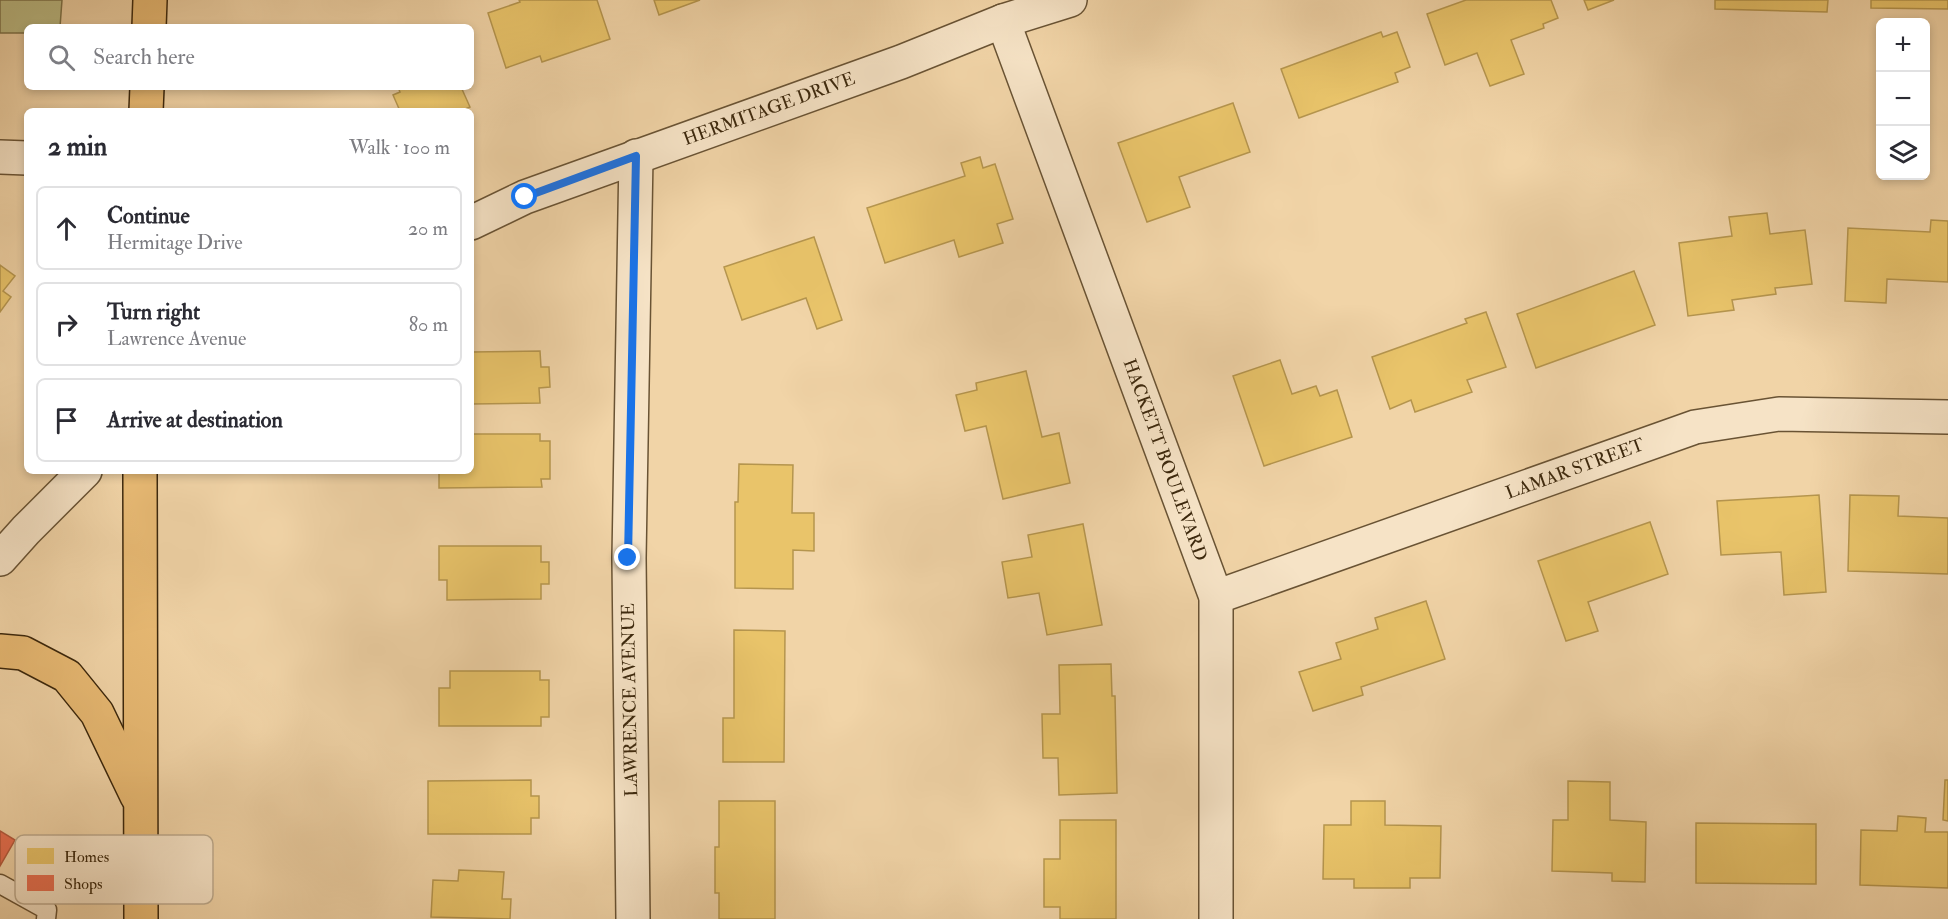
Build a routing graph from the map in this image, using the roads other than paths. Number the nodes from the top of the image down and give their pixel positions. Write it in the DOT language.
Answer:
graph roads {
  1 [pos="150,0"];
  2 [pos="1070,0"];
  3 [pos="1003,21"];
  4 [pos="149,24"];
  5 [pos="147,90"];
  6 [pos="146,108"];
  7 [pos="636,156"];
  8 [pos="0,157"];
  9 [pos="24,158"];
  10 [pos="474,222"];
  11 [pos="1948,417"];
  12 [pos="82,474"];
  13 [pos="140,474"];
  14 [pos="0,559"];
  15 [pos="1216,597"];
  16 [pos="0,651"];
  17 [pos="141,803"];
  18 [pos="141,835"];
  19 [pos="0,884"];
  20 [pos="15,892"];
  21 [pos="36,904"];
  22 [pos="46,919"];
  23 [pos="633,919"];
  24 [pos="1216,919"];
  1 -- 4 [label="main road"];
  2 -- 3 [label="street, HERMITAGE DRIVE"];
  3 -- 7 [label="street, HERMITAGE DRIVE"];
  3 -- 15 [label="street, HACKETT BOULEVARD"];
  5 -- 6 [label="main road"];
  7 -- 10 [label="street, HERMITAGE DRIVE"];
  7 -- 23 [label="street, LAWRENCE AVENUE"];
  8 -- 9 [label="street"];
  11 -- 15 [label="street, LAMAR STREET"];
  12 -- 14 [label="street"];
  13 -- 17 [label="main road"];
  15 -- 24 [label="street, HACKETT BOULEVARD"];
  16 -- 17 [label="main road"];
  17 -- 18 [label="main road"];
  19 -- 20 [label="lane"];
  21 -- 22 [label="lane"];
}
